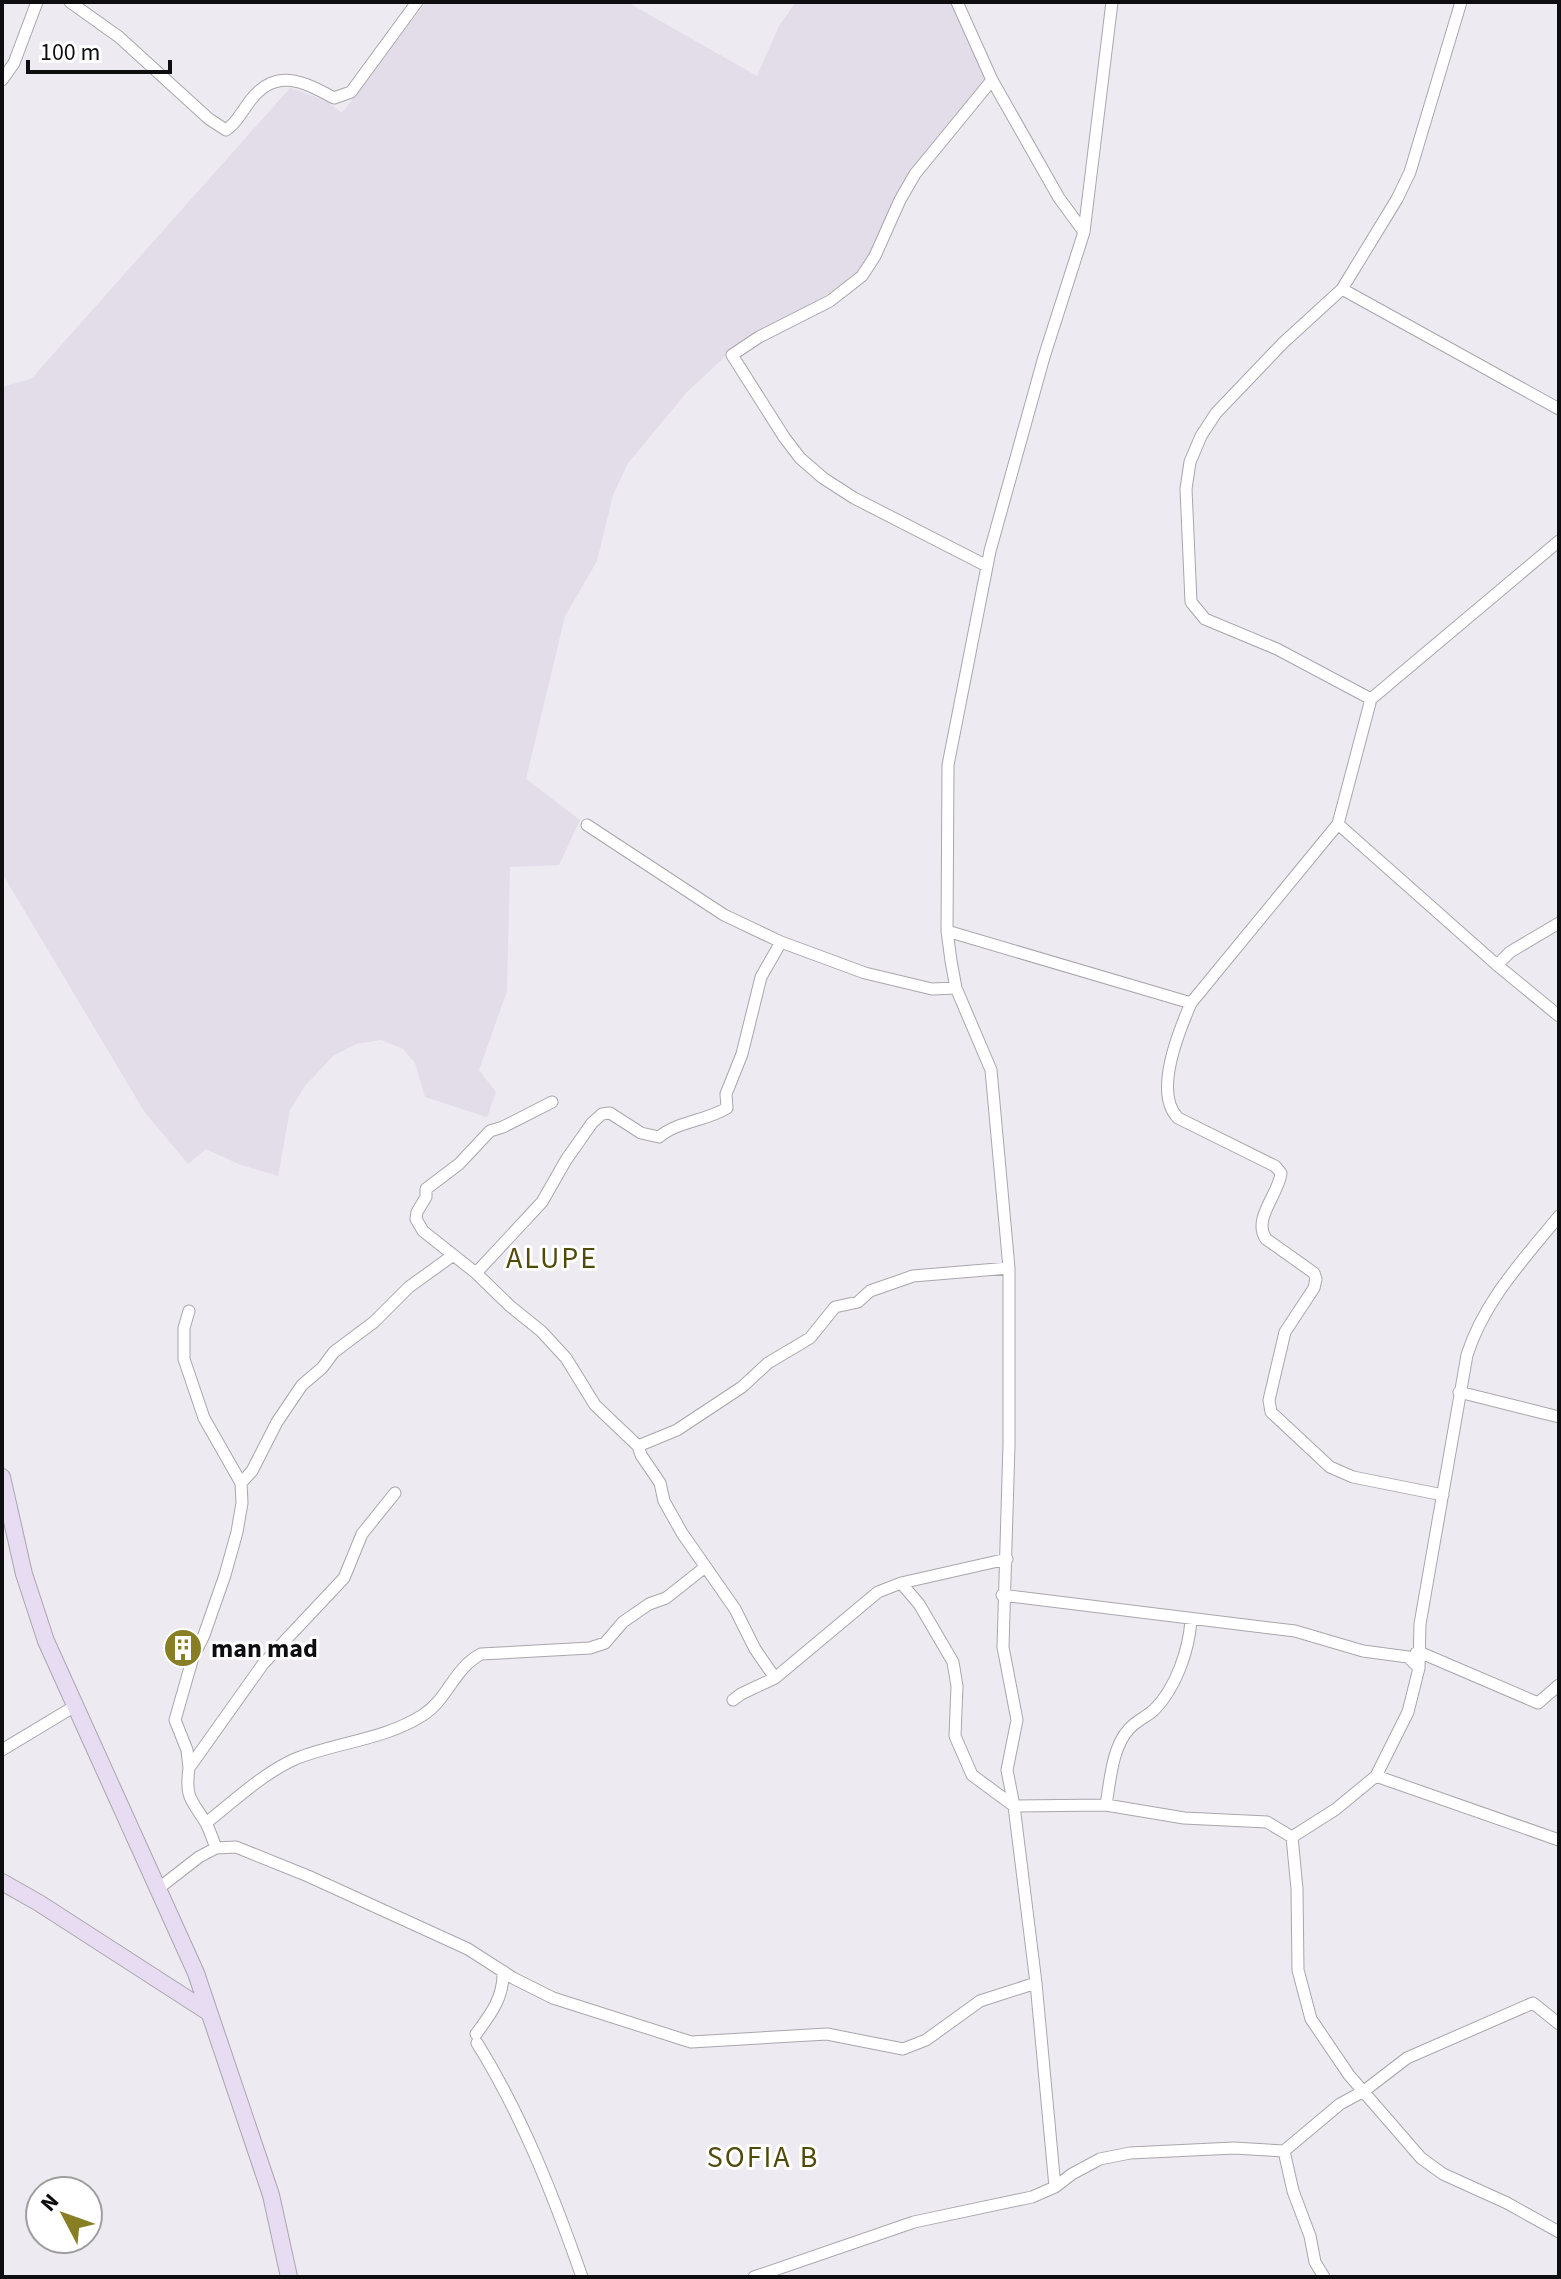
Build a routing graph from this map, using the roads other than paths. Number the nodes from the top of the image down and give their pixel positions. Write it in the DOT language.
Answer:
graph roads {
  1 [pos="37,2"];
  2 [pos="70,2"];
  3 [pos="417,2"];
  4 [pos="957,2"];
  5 [pos="1112,2"];
  6 [pos="1461,2"];
  7 [pos="2,80"];
  8 [pos="992,80"];
  9 [pos="1084,232"];
  10 [pos="1342,289"];
  11 [pos="1559,409"];
  12 [pos="1559,541"];
  13 [pos="987,566"];
  14 [pos="1371,699"];
  15 [pos="1338,824"];
  16 [pos="587,825"];
  17 [pos="1559,923"];
  18 [pos="947,931"];
  19 [pos="781,942"];
  20 [pos="1497,965"];
  21 [pos="956,988"];
  22 [pos="1191,1003"];
  23 [pos="1559,1016"];
  24 [pos="552,1102"];
  25 [pos="1559,1216"];
  26 [pos="452,1256"];
  27 [pos="1009,1268"];
  28 [pos="476,1273"];
  29 [pos="189,1311"];
  30 [pos="1459,1392"];
  31 [pos="1559,1417"];
  32 [pos="638,1446"];
  33 [pos="2,1477"];
  34 [pos="241,1483"];
  35 [pos="395,1493"];
  36 [pos="1443,1495"];
  37 [pos="1007,1559"];
  38 [pos="704,1568"];
  39 [pos="901,1583"];
  40 [pos="1002,1595"];
  41 [pos="1191,1620"];
  42 [pos="1414,1654"];
  43 [pos="775,1678"];
  44 [pos="1559,1685"];
  45 [pos="733,1700"];
  46 [pos="75,1706"];
  47 [pos="2,1750"];
  48 [pos="189,1768"];
  49 [pos="1376,1776"];
  50 [pos="1106,1805"];
  51 [pos="1014,1806"];
  52 [pos="206,1823"];
  53 [pos="1292,1837"];
  54 [pos="1559,1840"];
  55 [pos="216,1848"];
  56 [pos="2,1882"];
  57 [pos="159,1888"];
  58 [pos="503,1971"];
  59 [pos="521,1982"];
  60 [pos="1036,1983"];
  61 [pos="503,1989"];
  62 [pos="208,2012"];
  63 [pos="1559,2024"];
  64 [pos="1364,2091"];
  65 [pos="1284,2151"];
  66 [pos="1055,2187"];
  67 [pos="1559,2232"];
  68 [pos="289,2277"];
  69 [pos="582,2277"];
  70 [pos="754,2277"];
  71 [pos="1324,2277"];
  1 -- 7 [label="street"];
  2 -- 3 [label="street"];
  4 -- 8 [label="street"];
  5 -- 9 [label="street"];
  6 -- 10 [label="street"];
  8 -- 9 [label="street"];
  8 -- 13 [label="street"];
  9 -- 13 [label="street"];
  10 -- 11 [label="street"];
  10 -- 14 [label="street"];
  12 -- 14 [label="street"];
  13 -- 18 [label="street"];
  14 -- 15 [label="street"];
  15 -- 20 [label="street"];
  15 -- 22 [label="street"];
  16 -- 19 [label="street"];
  17 -- 20 [label="street"];
  18 -- 21 [label="street"];
  18 -- 22 [label="street"];
  19 -- 21 [label="street"];
  19 -- 28 [label="street"];
  20 -- 23 [label="street"];
  21 -- 27 [label="street"];
  22 -- 36 [label="street"];
  24 -- 26 [label="street"];
  25 -- 30 [label="street"];
  26 -- 28 [label="street"];
  26 -- 34 [label="street"];
  27 -- 32 [label="street"];
  27 -- 37 [label="street"];
  28 -- 32 [label="street"];
  29 -- 34 [label="street"];
  30 -- 31 [label="street"];
  30 -- 36 [label="street"];
  32 -- 38 [label="street"];
  33 -- 46 [label="street"];
  34 -- 48 [label="street"];
  35 -- 48 [label="street"];
  36 -- 42 [label="street"];
  37 -- 39 [label="street"];
  37 -- 40 [label="street"];
  38 -- 43 [label="street"];
  38 -- 52 [label="street"];
  39 -- 43 [label="street"];
  39 -- 51 [label="street"];
  40 -- 41 [label="street"];
  40 -- 51 [label="street"];
  41 -- 42 [label="street"];
  41 -- 50 [label="street"];
  42 -- 44 [label="street"];
  42 -- 49 [label="street"];
  43 -- 45 [label="street"];
  46 -- 47 [label="street"];
  46 -- 57 [label="street"];
  48 -- 52 [label="street"];
  49 -- 53 [label="street"];
  49 -- 54 [label="street"];
  50 -- 51 [label="street"];
  50 -- 53 [label="street"];
  51 -- 60 [label="street"];
  52 -- 55 [label="street"];
  53 -- 64 [label="street"];
  55 -- 57 [label="street"];
  55 -- 58 [label="street"];
  56 -- 62 [label="street"];
  57 -- 62 [label="street"];
  58 -- 59 [label="street"];
  58 -- 61 [label="street"];
  59 -- 60 [label="street"];
  59 -- 61 [label="street"];
  60 -- 66 [label="street"];
  61 -- 69 [label="street"];
  62 -- 68 [label="street"];
  63 -- 64 [label="street"];
  64 -- 65 [label="street"];
  64 -- 67 [label="street"];
  65 -- 66 [label="street"];
  65 -- 71 [label="street"];
  66 -- 70 [label="street"];
}
